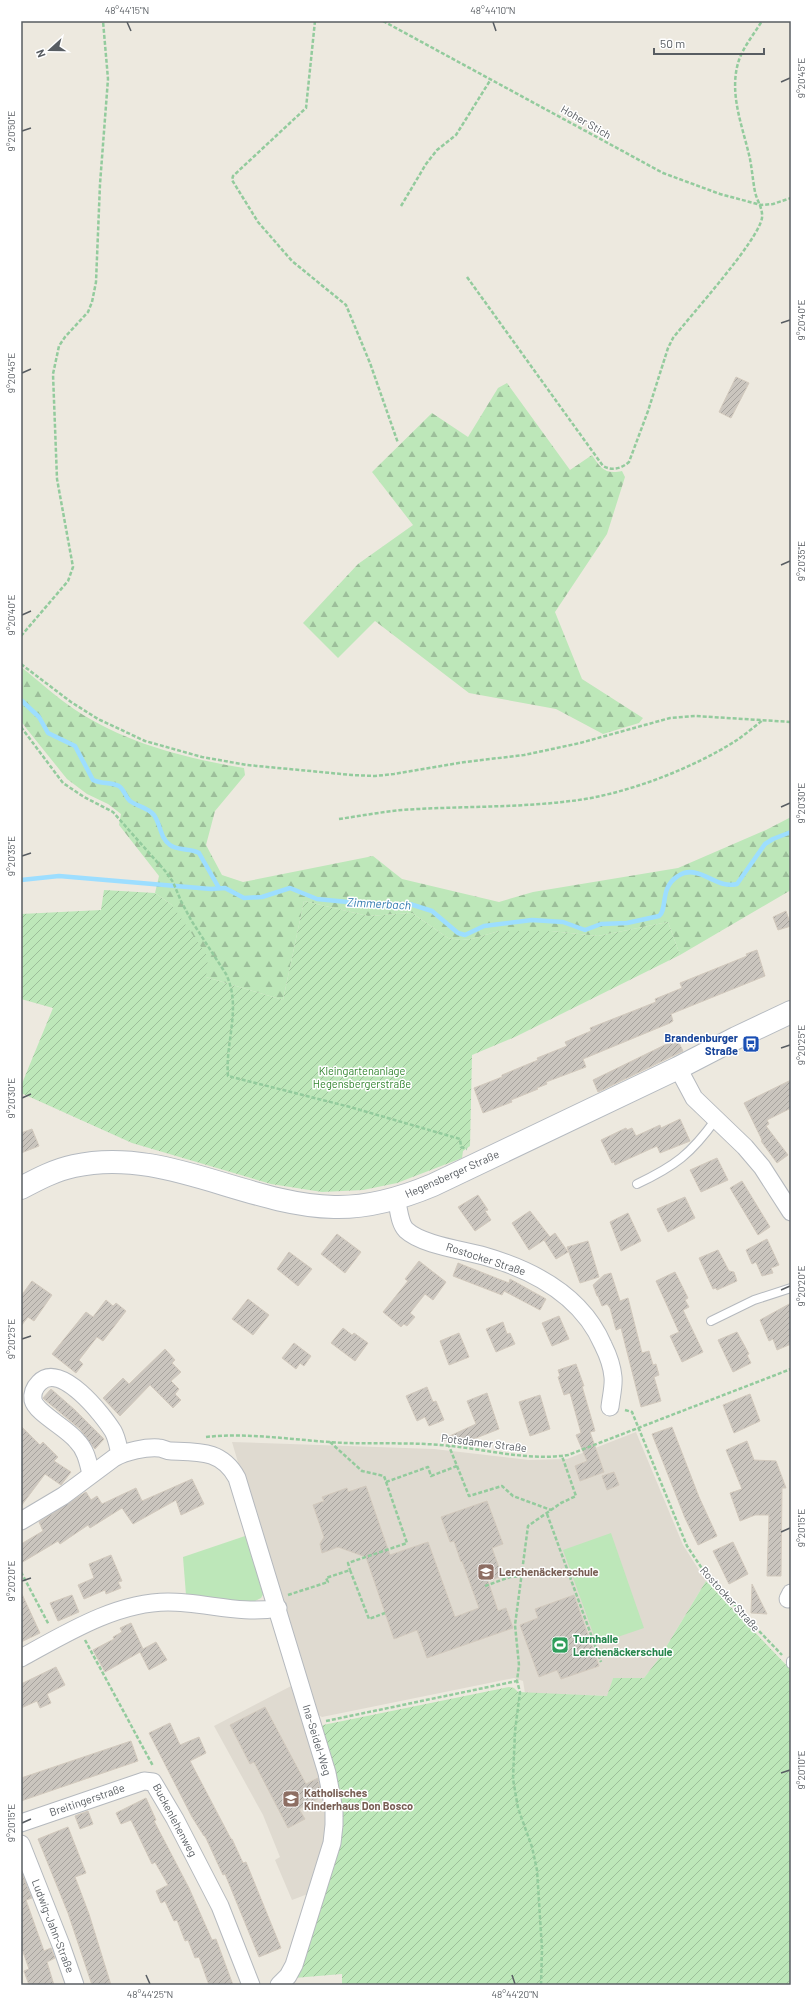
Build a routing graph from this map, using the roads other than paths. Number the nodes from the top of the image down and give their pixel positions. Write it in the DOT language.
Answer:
graph roads {
  1 [pos="791,1012"];
  2 [pos="678,1068"];
  3 [pos="716,1119"];
  4 [pos="637,1184"];
  5 [pos="21,1188"];
  6 [pos="396,1198"];
  7 [pos="791,1212"];
  8 [pos="791,1288"];
  9 [pos="711,1321"];
  10 [pos="610,1407"];
  11 [pos="120,1454"];
  12 [pos="91,1474"];
  13 [pos="21,1521"];
  14 [pos="276,1604"];
  15 [pos="21,1658"];
  16 [pos="153,1782"];
  17 [pos="21,1823"];
  18 [pos="21,1844"];
  19 [pos="75,1985"];
  20 [pos="251,1985"];
  21 [pos="278,1985"];
  1 -- 2 [label="street, Hegensberger Straße"];
  2 -- 3 [label="street"];
  2 -- 6 [label="street, Hegensberger Straße"];
  3 -- 4 [label="lane"];
  3 -- 7 [label="street"];
  5 -- 6 [label="street, Hegensberger Straße"];
  6 -- 10 [label="street, Rostocker Straße"];
  8 -- 9 [label="lane"];
  11 -- 12 [label="street"];
  11 -- 12 [label="street"];
  11 -- 14 [label="street, Ina-Seidel-Weg"];
  12 -- 13 [label="street"];
  14 -- 15 [label="street"];
  14 -- 21 [label="street, Ina-Seidel-Weg"];
  16 -- 17 [label="street, Breitingerstraße"];
  16 -- 20 [label="street, Buckenlehenweg"];
  18 -- 19 [label="street, Ludwig-Jahn-Straße"];
}
